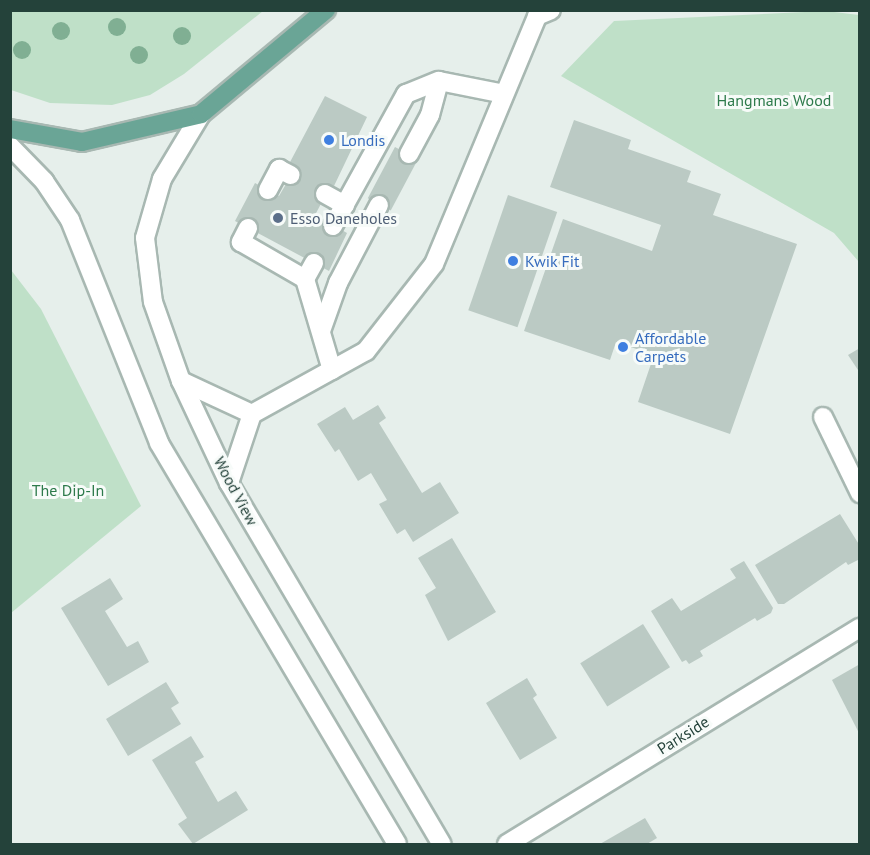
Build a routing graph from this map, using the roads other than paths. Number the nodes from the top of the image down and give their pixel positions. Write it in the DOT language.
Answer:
graph roads {
  1 [pos="326,10"];
  2 [pos="541,12"];
  3 [pos="439,81"];
  4 [pos="504,94"];
  5 [pos="201,114"];
  6 [pos="10,129"];
  7 [pos="10,146"];
  8 [pos="409,154"];
  9 [pos="291,175"];
  10 [pos="268,190"];
  11 [pos="326,194"];
  12 [pos="345,205"];
  13 [pos="379,205"];
  14 [pos="333,226"];
  15 [pos="248,228"];
  16 [pos="321,332"];
  17 [pos="333,370"];
  18 [pos="181,381"];
  19 [pos="252,414"];
  20 [pos="823,417"];
  21 [pos="229,483"];
  22 [pos="860,493"];
  23 [pos="860,628"];
  24 [pos="397,844"];
  25 [pos="442,844"];
  26 [pos="507,844"];
  1 -- 5 [label="main road"];
  2 -- 4 [label="main road"];
  3 -- 4 [label="main road"];
  3 -- 8 [label="main road"];
  3 -- 12 [label="main road"];
  4 -- 17 [label="main road"];
  5 -- 6 [label="main road"];
  5 -- 18 [label="main road, Wood View"];
  7 -- 24 [label="main road"];
  9 -- 10 [label="main road"];
  11 -- 12 [label="main road"];
  12 -- 14 [label="main road"];
  13 -- 16 [label="main road"];
  15 -- 16 [label="main road"];
  16 -- 17 [label="main road"];
  17 -- 19 [label="main road"];
  18 -- 19 [label="main road"];
  18 -- 21 [label="main road, Wood View"];
  19 -- 21 [label="main road"];
  20 -- 22 [label="main road"];
  21 -- 25 [label="main road, Wood View"];
  23 -- 26 [label="main road, Parkside"];
}
